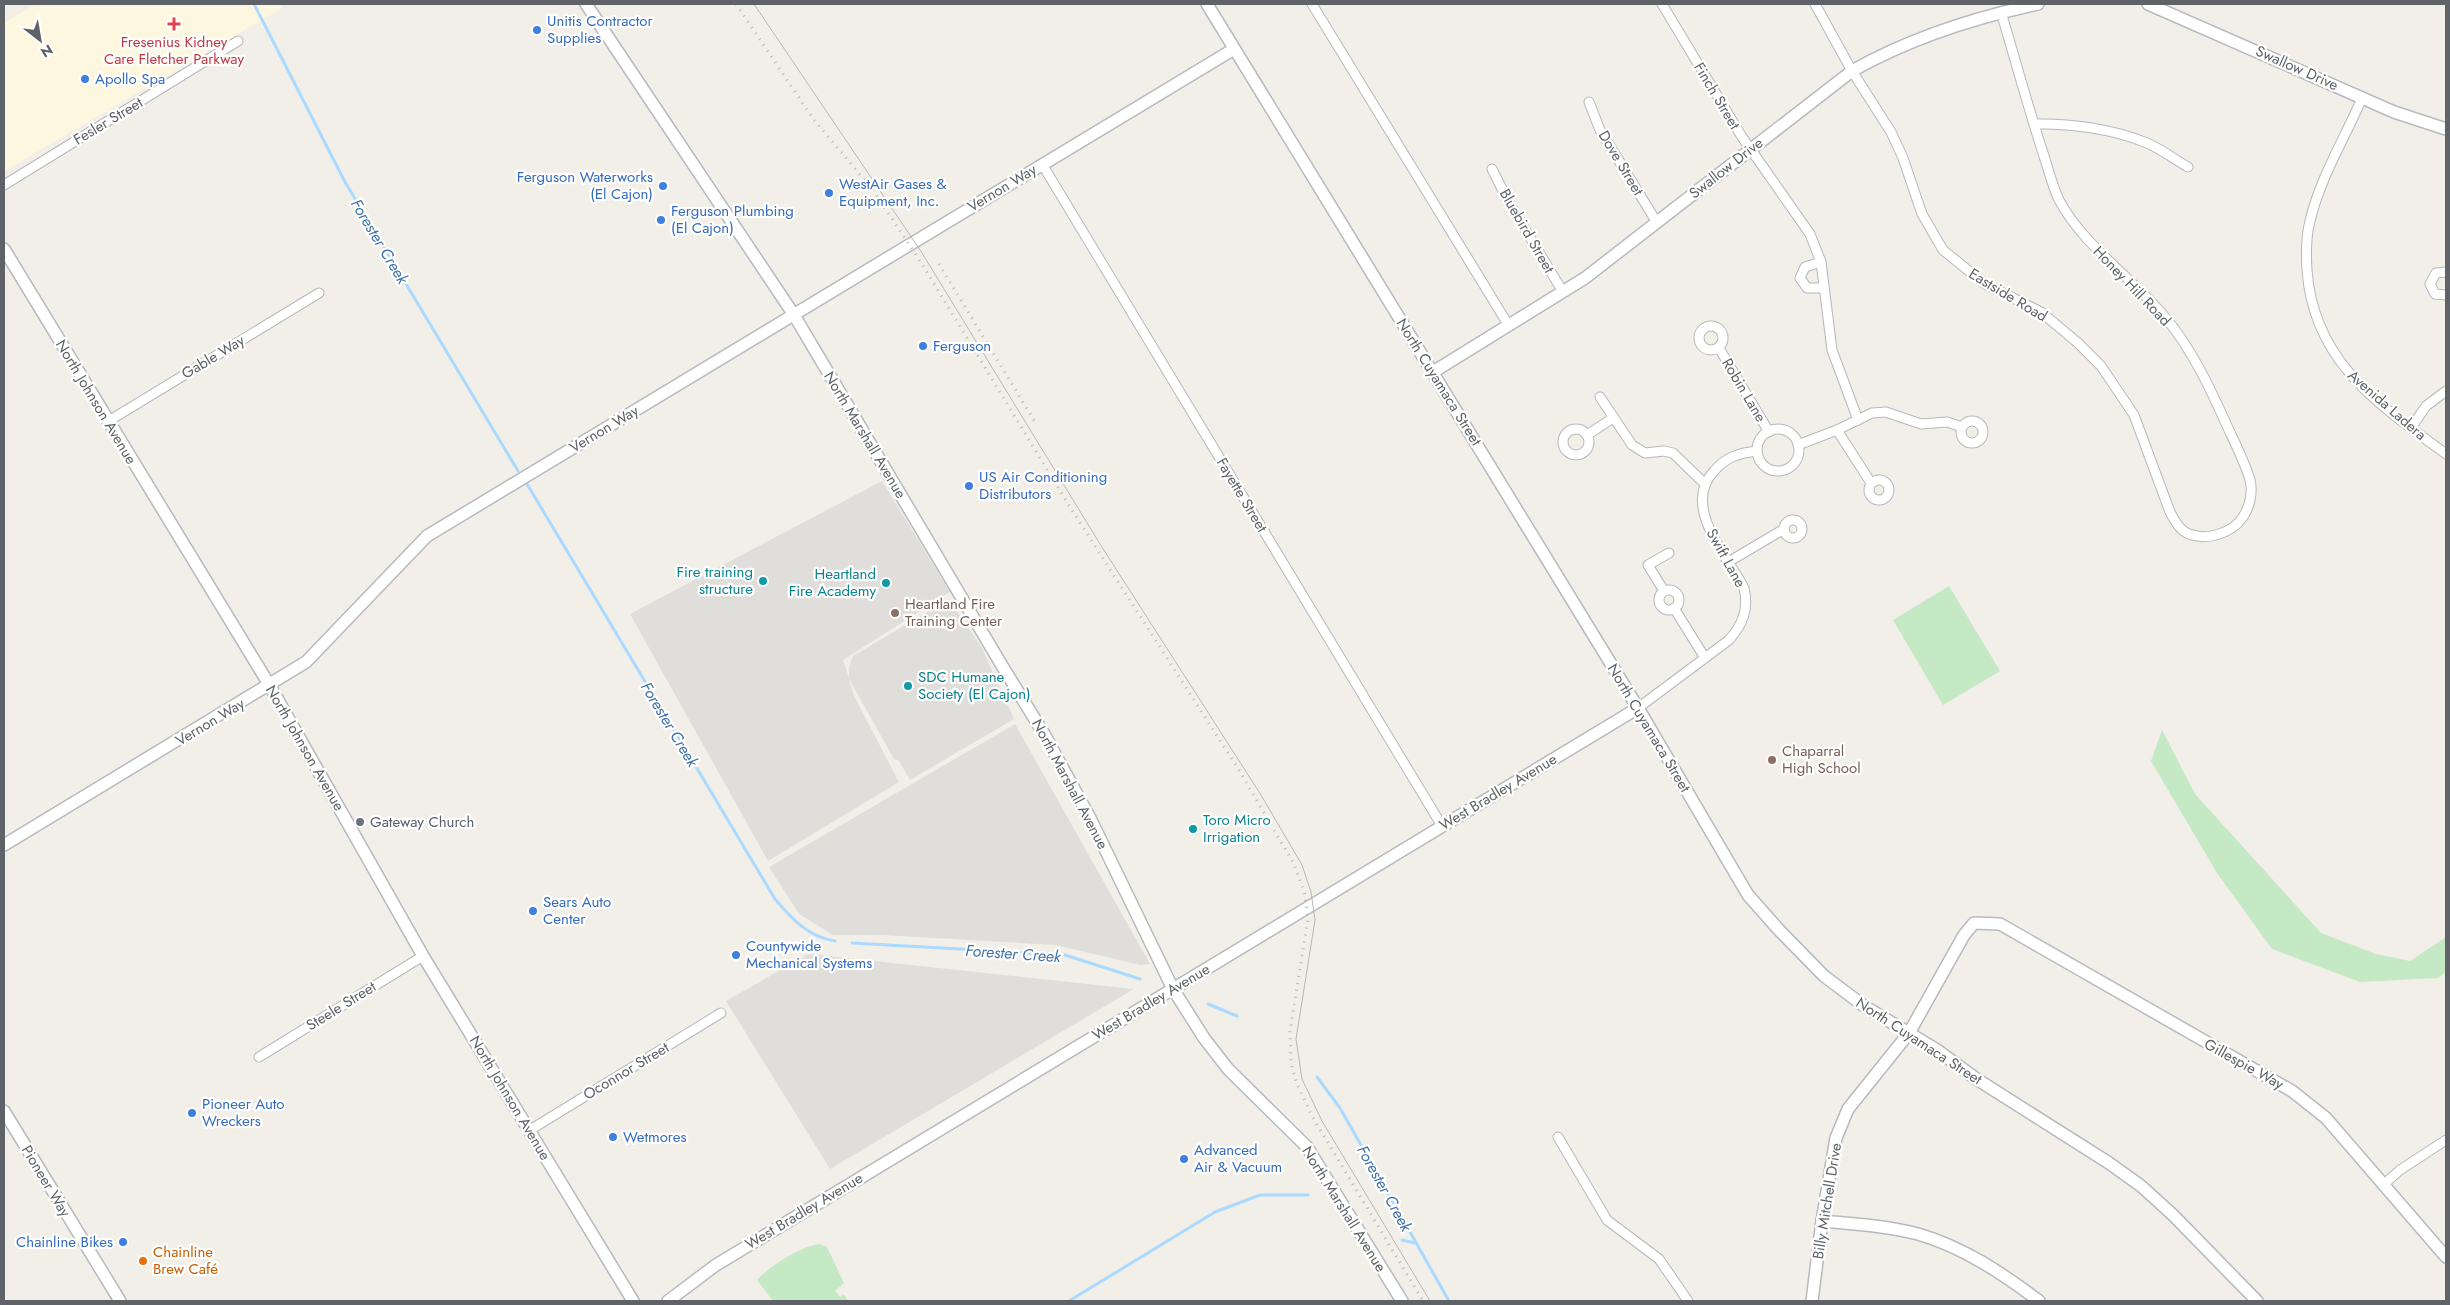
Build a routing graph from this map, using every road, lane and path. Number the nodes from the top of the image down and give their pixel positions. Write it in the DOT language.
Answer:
graph roads {
  1 [pos="586,4"];
  2 [pos="1207,4"];
  3 [pos="1312,4"];
  4 [pos="1662,4"];
  5 [pos="1815,4"];
  6 [pos="2038,4"];
  7 [pos="2148,4"];
  8 [pos="2001,12"];
  9 [pos="238,41"];
  10 [pos="1234,49"];
  11 [pos="1852,71"];
  12 [pos="2362,98"];
  13 [pos="1589,102"];
  14 [pos="2034,124"];
  15 [pos="2446,129"];
  16 [pos="1750,148"];
  17 [pos="1042,164"];
  18 [pos="2188,167"];
  19 [pos="1492,169"];
  20 [pos="4,185"];
  21 [pos="1656,221"];
  22 [pos="4,249"];
  23 [pos="1821,262"];
  24 [pos="2446,272"];
  25 [pos="1824,288"];
  26 [pos="1563,292"];
  27 [pos="319,293"];
  28 [pos="2446,295"];
  29 [pos="794,315"];
  30 [pos="1510,326"];
  31 [pos="1719,348"];
  32 [pos="1433,372"];
  33 [pos="2446,391"];
  34 [pos="1600,397"];
  35 [pos="1613,418"];
  36 [pos="1858,420"];
  37 [pos="107,422"];
  38 [pos="1962,427"];
  39 [pos="2411,428"];
  40 [pos="1837,430"];
  41 [pos="1769,432"];
  42 [pos="1587,435"];
  43 [pos="1798,445"];
  44 [pos="1758,451"];
  45 [pos="2446,454"];
  46 [pos="1871,483"];
  47 [pos="1705,484"];
  48 [pos="2166,501"];
  49 [pos="1784,529"];
  50 [pos="1669,553"];
  51 [pos="1730,561"];
  52 [pos="1664,592"];
  53 [pos="1674,608"];
  54 [pos="1704,658"];
  55 [pos="270,686"];
  56 [pos="1638,708"];
  57 [pos="1442,826"];
  58 [pos="4,845"];
  59 [pos="2000,924"];
  60 [pos="423,956"];
  61 [pos="1173,989"];
  62 [pos="721,1013"];
  63 [pos="1909,1033"];
  64 [pos="259,1057"];
  65 [pos="4,1111"];
  66 [pos="530,1130"];
  67 [pos="1558,1137"];
  68 [pos="2446,1140"];
  69 [pos="2383,1185"];
  70 [pos="1822,1220"];
  71 [pos="2446,1257"];
  72 [pos="120,1301"];
  73 [pos="633,1301"];
  74 [pos="668,1301"];
  75 [pos="1402,1301"];
  76 [pos="1688,1301"];
  77 [pos="1812,1301"];
  78 [pos="2039,1301"];
  79 [pos="2257,1301"];
  1 -- 29 [label="main road, North Marshall Avenue"];
  2 -- 10 [label="main road, North Cuyamaca Street"];
  3 -- 30 [label="street"];
  4 -- 16 [label="street, Finch Street"];
  5 -- 11 [label="street, Eastside Road"];
  6 -- 8 [label="main road, Swallow Drive"];
  7 -- 12 [label="main road, Swallow Drive"];
  8 -- 11 [label="main road, Swallow Drive"];
  8 -- 14 [label="street, Honey Hill Road"];
  9 -- 20 [label="street, Fesler Street"];
  10 -- 17 [label="main road, Vernon Way"];
  10 -- 32 [label="main road, North Cuyamaca Street"];
  11 -- 16 [label="main road, Swallow Drive"];
  11 -- 48 [label="street, Eastside Road"];
  12 -- 15 [label="main road, Swallow Drive"];
  12 -- 39 [label="street, Avenida Ladera"];
  13 -- 21 [label="street, Dove Street"];
  14 -- 18 [label="street"];
  14 -- 48 [label="street, Honey Hill Road"];
  16 -- 21 [label="main road, Swallow Drive"];
  16 -- 23 [label="street, Finch Street"];
  17 -- 29 [label="main road, Vernon Way"];
  17 -- 57 [label="street, Fayette Street"];
  19 -- 26 [label="street, Bluebird Street"];
  21 -- 26 [label="main road, Swallow Drive"];
  22 -- 37 [label="main road, North Johnson Avenue"];
  23 -- 25 [label="street, Finch Street"];
  23 -- 25 [label="street"];
  24 -- 28 [label="street"];
  25 -- 36 [label="street, Finch Street"];
  26 -- 30 [label="main road, Swallow Drive"];
  27 -- 37 [label="street, Gable Way"];
  29 -- 55 [label="main road, Vernon Way"];
  29 -- 61 [label="main road, North Marshall Avenue"];
  30 -- 32 [label="main road, Swallow Drive"];
  31 -- 41 [label="street, Robin Lane"];
  32 -- 56 [label="main road, North Cuyamaca Street"];
  33 -- 39 [label="street"];
  34 -- 35 [label="street"];
  35 -- 42 [label="street"];
  35 -- 47 [label="street"];
  36 -- 38 [label="street"];
  36 -- 40 [label="street"];
  37 -- 55 [label="main road, North Johnson Avenue"];
  39 -- 45 [label="street, Avenida Ladera"];
  40 -- 43 [label="street"];
  40 -- 46 [label="street"];
  41 -- 43 [label="street"];
  41 -- 44 [label="street"];
  43 -- 44 [label="street"];
  44 -- 47 [label="street"];
  47 -- 51 [label="street, Swift Lane"];
  49 -- 51 [label="street"];
  50 -- 52 [label="street"];
  51 -- 54 [label="street, Swift Lane"];
  52 -- 53 [label="street"];
  52 -- 53 [label="street"];
  53 -- 54 [label="street"];
  54 -- 56 [label="street, Swift Lane"];
  55 -- 58 [label="main road, Vernon Way"];
  55 -- 60 [label="main road, North Johnson Avenue"];
  56 -- 57 [label="main road, West Bradley Avenue"];
  56 -- 63 [label="main road, North Cuyamaca Street"];
  57 -- 61 [label="main road, West Bradley Avenue"];
  59 -- 63 [label="main road, Billy Mitchell Drive"];
  59 -- 69 [label="main road, Gillespie Way"];
  60 -- 64 [label="street, Steele Street"];
  60 -- 66 [label="main road, North Johnson Avenue"];
  61 -- 74 [label="main road, West Bradley Avenue"];
  61 -- 75 [label="main road, North Marshall Avenue"];
  62 -- 66 [label="street, Oconnor Street"];
  63 -- 70 [label="main road, Billy Mitchell Drive"];
  63 -- 79 [label="main road, North Cuyamaca Street"];
  65 -- 72 [label="main road, Pioneer Way"];
  66 -- 73 [label="main road, North Johnson Avenue"];
  67 -- 76 [label="street"];
  68 -- 69 [label="street"];
  69 -- 71 [label="main road, Gillespie Way"];
  70 -- 77 [label="main road, Billy Mitchell Drive"];
  70 -- 78 [label="main road"];
}
